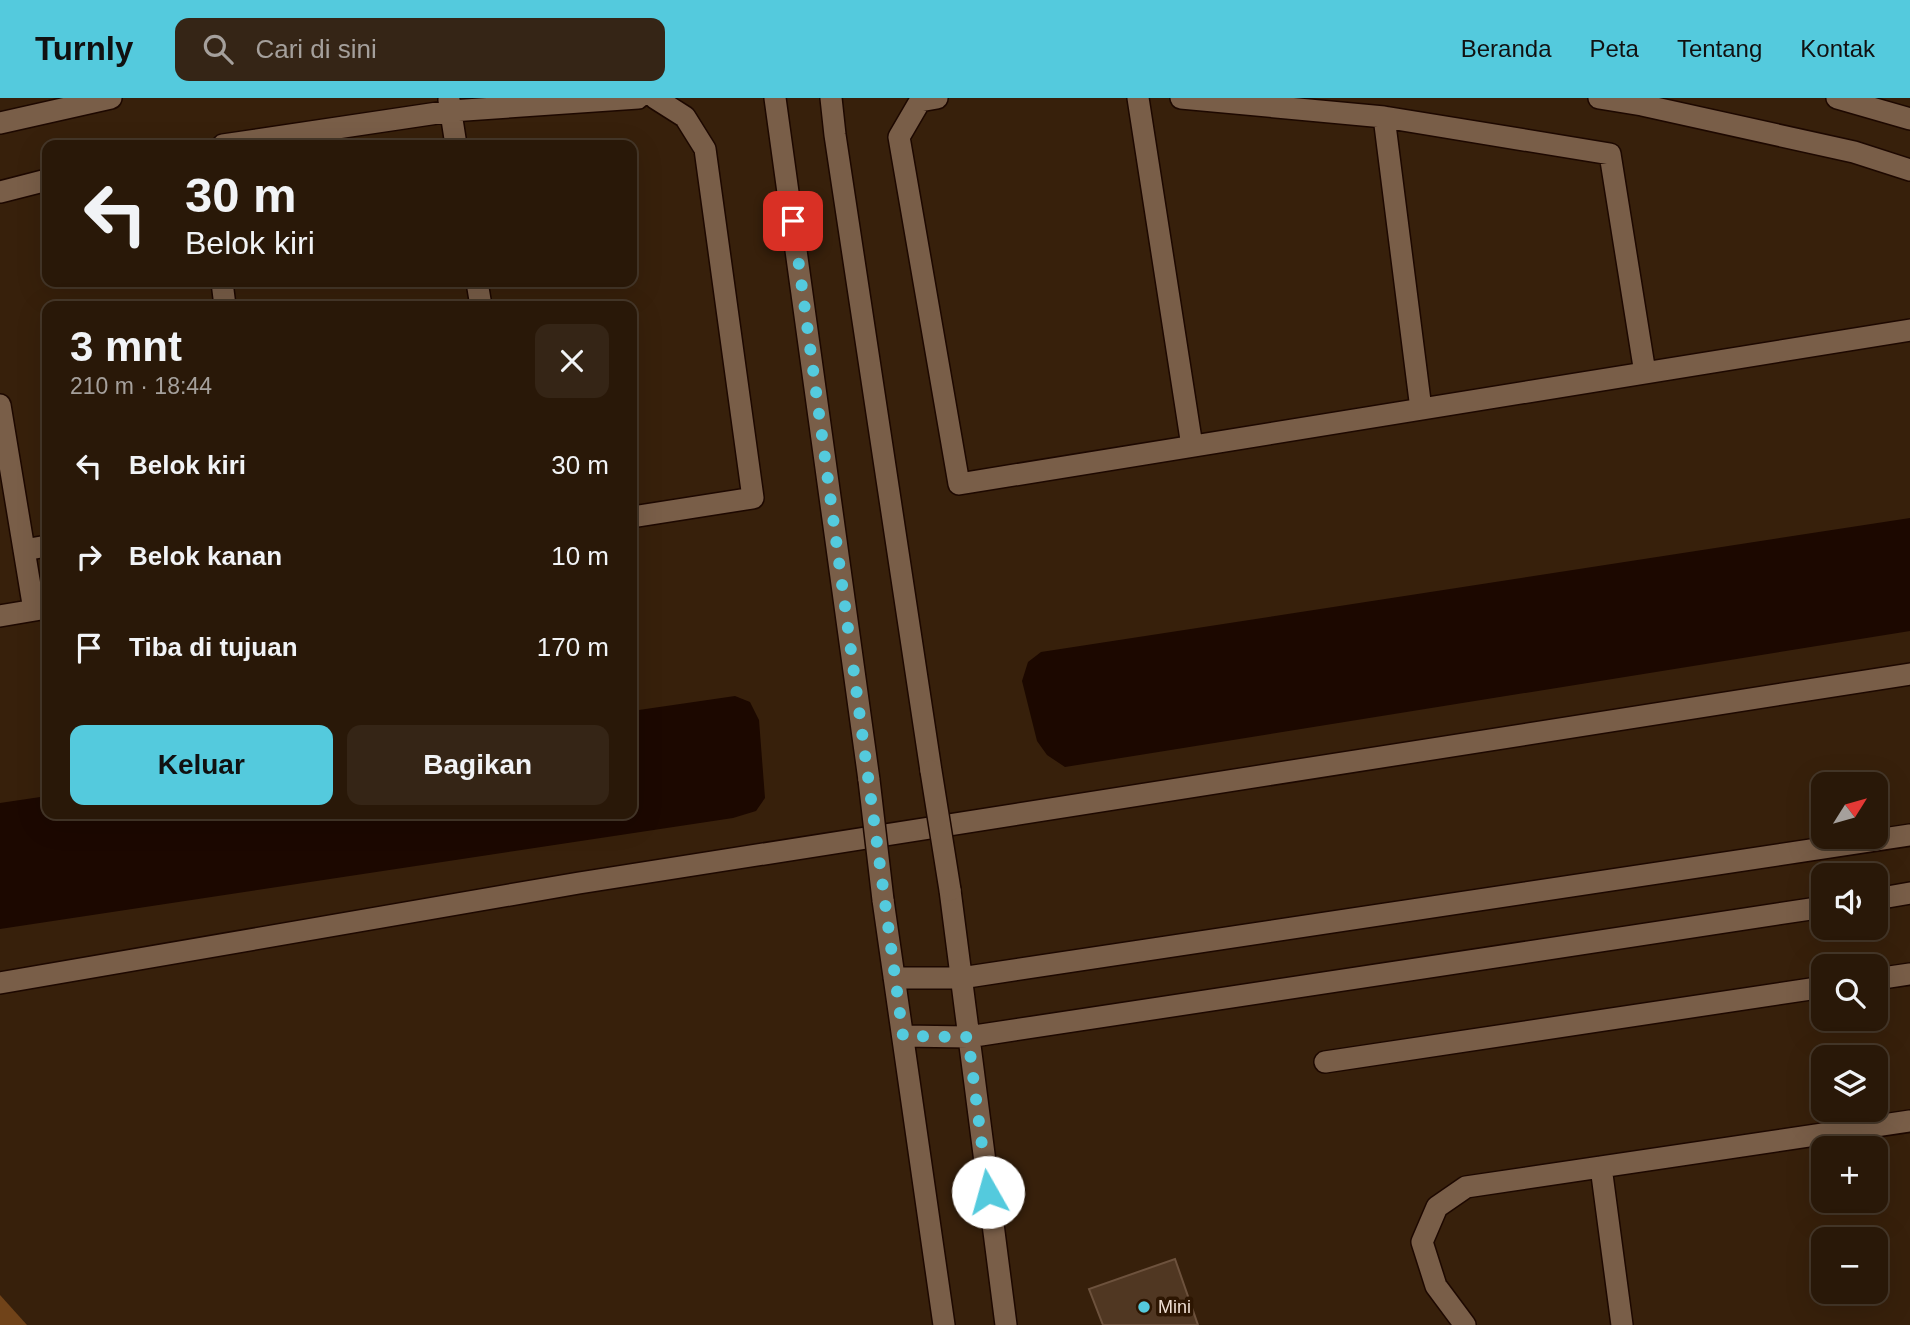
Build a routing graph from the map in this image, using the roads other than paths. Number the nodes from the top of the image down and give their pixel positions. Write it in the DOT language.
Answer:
graph roads {
  1 [pos="111,98"];
  2 [pos="638,98"];
  3 [pos="656,98"];
  4 [pos="775,98"];
  5 [pos="831,98"];
  6 [pos="937,98"];
  7 [pos="1138,98"];
  8 [pos="1181,98"];
  9 [pos="1599,98"];
  10 [pos="1837,98"];
  11 [pos="450,105"];
  12 [pos="1384,117"];
  13 [pos="1910,119"];
  14 [pos="0,123"];
  15 [pos="251,140"];
  16 [pos="455,140"];
  17 [pos="1910,170"];
  18 [pos="42,181"];
  19 [pos="0,192"];
  20 [pos="1910,330"];
  21 [pos="1645,373"];
  22 [pos="0,405"];
  23 [pos="1421,409"];
  24 [pos="1192,446"];
  25 [pos="637,516"];
  26 [pos="42,547"];
  27 [pos="24,550"];
  28 [pos="41,609"];
  29 [pos="0,616"];
  30 [pos="1910,674"];
  31 [pos="1910,835"];
  32 [pos="1910,893"];
  33 [pos="1888,897"];
  34 [pos="1811,909"];
  35 [pos="1910,974"];
  36 [pos="1888,977"];
  37 [pos="894,978"];
  38 [pos="961,978"];
  39 [pos="0,984"];
  40 [pos="1811,989"];
  41 [pos="903,1036"];
  42 [pos="968,1037"];
  43 [pos="1325,1062"];
  44 [pos="1910,1121"];
  45 [pos="1601,1167"];
  46 [pos="944,1325"];
  47 [pos="1006,1325"];
  48 [pos="1465,1325"];
  49 [pos="1622,1325"];
  1 -- 14 [label="street"];
  2 -- 11 [label="street"];
  3 -- 25 [label="street"];
  4 -- 37 [label="street, bridge"];
  5 -- 38 [label="street, bridge"];
  6 -- 24 [label="street"];
  7 -- 24 [label="street"];
  8 -- 12 [label="street"];
  9 -- 17 [label="street"];
  10 -- 13 [label="street"];
  11 -- 15 [label="street"];
  11 -- 16 [label="street"];
  12 -- 21 [label="street"];
  12 -- 23 [label="street"];
  18 -- 19 [label="street"];
  20 -- 21 [label="street"];
  21 -- 23 [label="street"];
  22 -- 27 [label="street"];
  23 -- 24 [label="street"];
  26 -- 27 [label="street"];
  27 -- 28 [label="street"];
  28 -- 29 [label="street"];
  30 -- 39 [label="street"];
  31 -- 38 [label="street"];
  32 -- 33 [label="street"];
  34 -- 42 [label="street"];
  35 -- 36 [label="street"];
  37 -- 38 [label="street"];
  37 -- 41 [label="street"];
  38 -- 42 [label="street"];
  40 -- 43 [label="street"];
  41 -- 42 [label="street"];
  41 -- 46 [label="street"];
  42 -- 47 [label="street"];
  44 -- 45 [label="street"];
  45 -- 48 [label="street"];
  45 -- 49 [label="street"];
}
